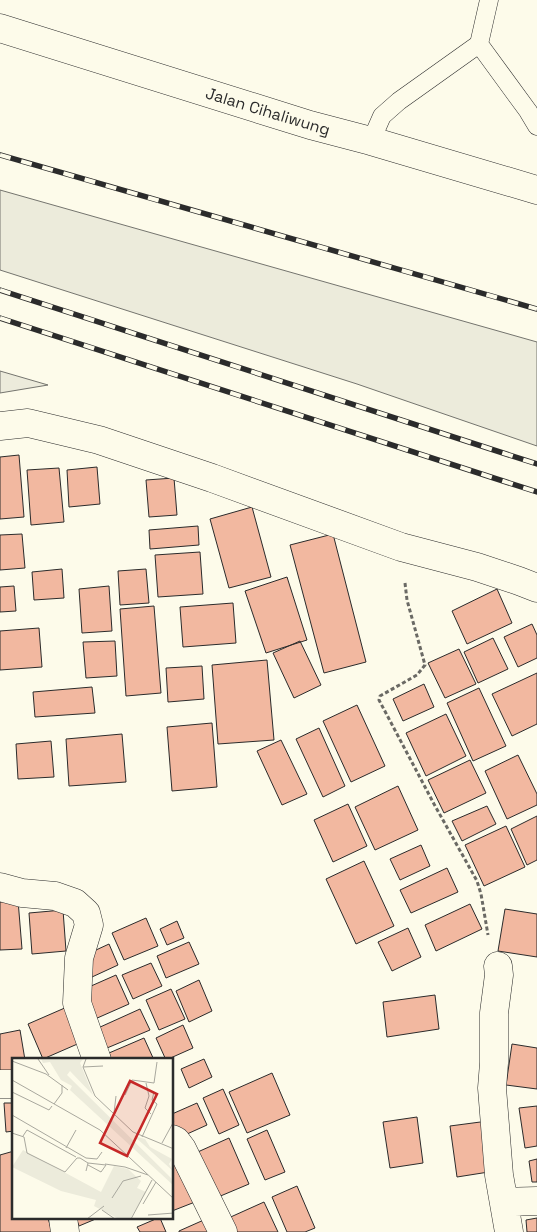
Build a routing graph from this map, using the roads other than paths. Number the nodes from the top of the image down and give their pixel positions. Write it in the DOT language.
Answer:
graph roads {
  1 [pos="489,0"];
  2 [pos="0,28"];
  3 [pos="479,44"];
  4 [pos="537,126"];
  5 [pos="371,141"];
  6 [pos="537,190"];
  7 [pos="0,426"];
  8 [pos="537,588"];
  9 [pos="0,887"];
  10 [pos="498,966"];
  11 [pos="95,1058"];
  12 [pos="174,1141"];
  13 [pos="537,1201"];
  14 [pos="504,1202"];
  15 [pos="223,1232"];
  16 [pos="509,1232"];
  1 -- 3 [label="lane"];
  2 -- 5 [label="main road, Jalan Cihaliwung"];
  3 -- 4 [label="lane"];
  3 -- 5 [label="lane"];
  5 -- 6 [label="main road, Jalan Cihaliwung"];
  7 -- 8 [label="main road"];
  9 -- 11 [label="main road"];
  10 -- 14 [label="main road"];
  12 -- 15 [label="main road"];
  13 -- 14 [label="main road"];
  14 -- 16 [label="main road"];
}
